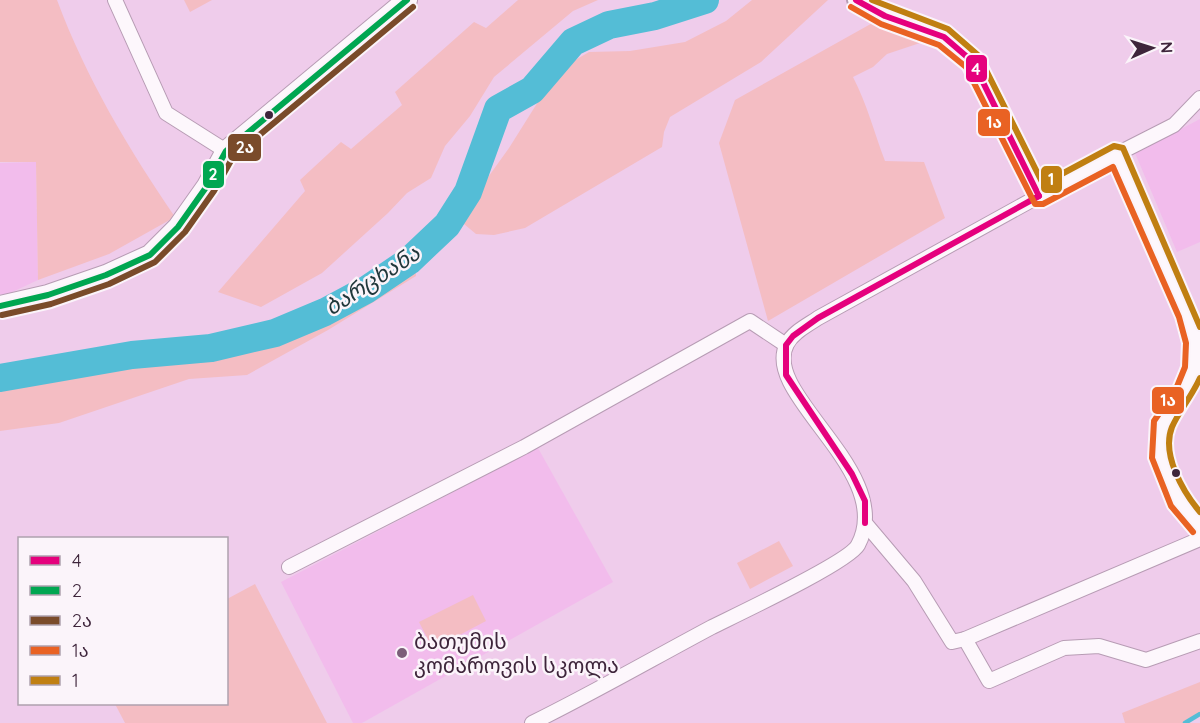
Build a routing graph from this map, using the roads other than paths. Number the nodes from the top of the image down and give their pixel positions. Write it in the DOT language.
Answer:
graph roads {
  1 [pos="115,0"];
  2 [pos="407,0"];
  3 [pos="856,0"];
  4 [pos="1200,98"];
  5 [pos="226,151"];
  6 [pos="1117,154"];
  7 [pos="1039,196"];
  8 [pos="0,306"];
  9 [pos="786,345"];
  10 [pos="865,524"];
  11 [pos="1200,526"];
  12 [pos="1200,539"];
  13 [pos="289,567"];
  14 [pos="965,639"];
  15 [pos="1200,641"];
  16 [pos="532,723"];
  1 -- 5 [label="street"];
  2 -- 5 [label="main road"];
  3 -- 7 [label="street"];
  4 -- 6 [label="street"];
  5 -- 8 [label="main road"];
  6 -- 7 [label="street"];
  6 -- 11 [label="street"];
  7 -- 9 [label="street"];
  9 -- 10 [label="street"];
  9 -- 13 [label="street"];
  10 -- 14 [label="street"];
  10 -- 16 [label="street"];
  12 -- 14 [label="street"];
  14 -- 15 [label="street"];
}
